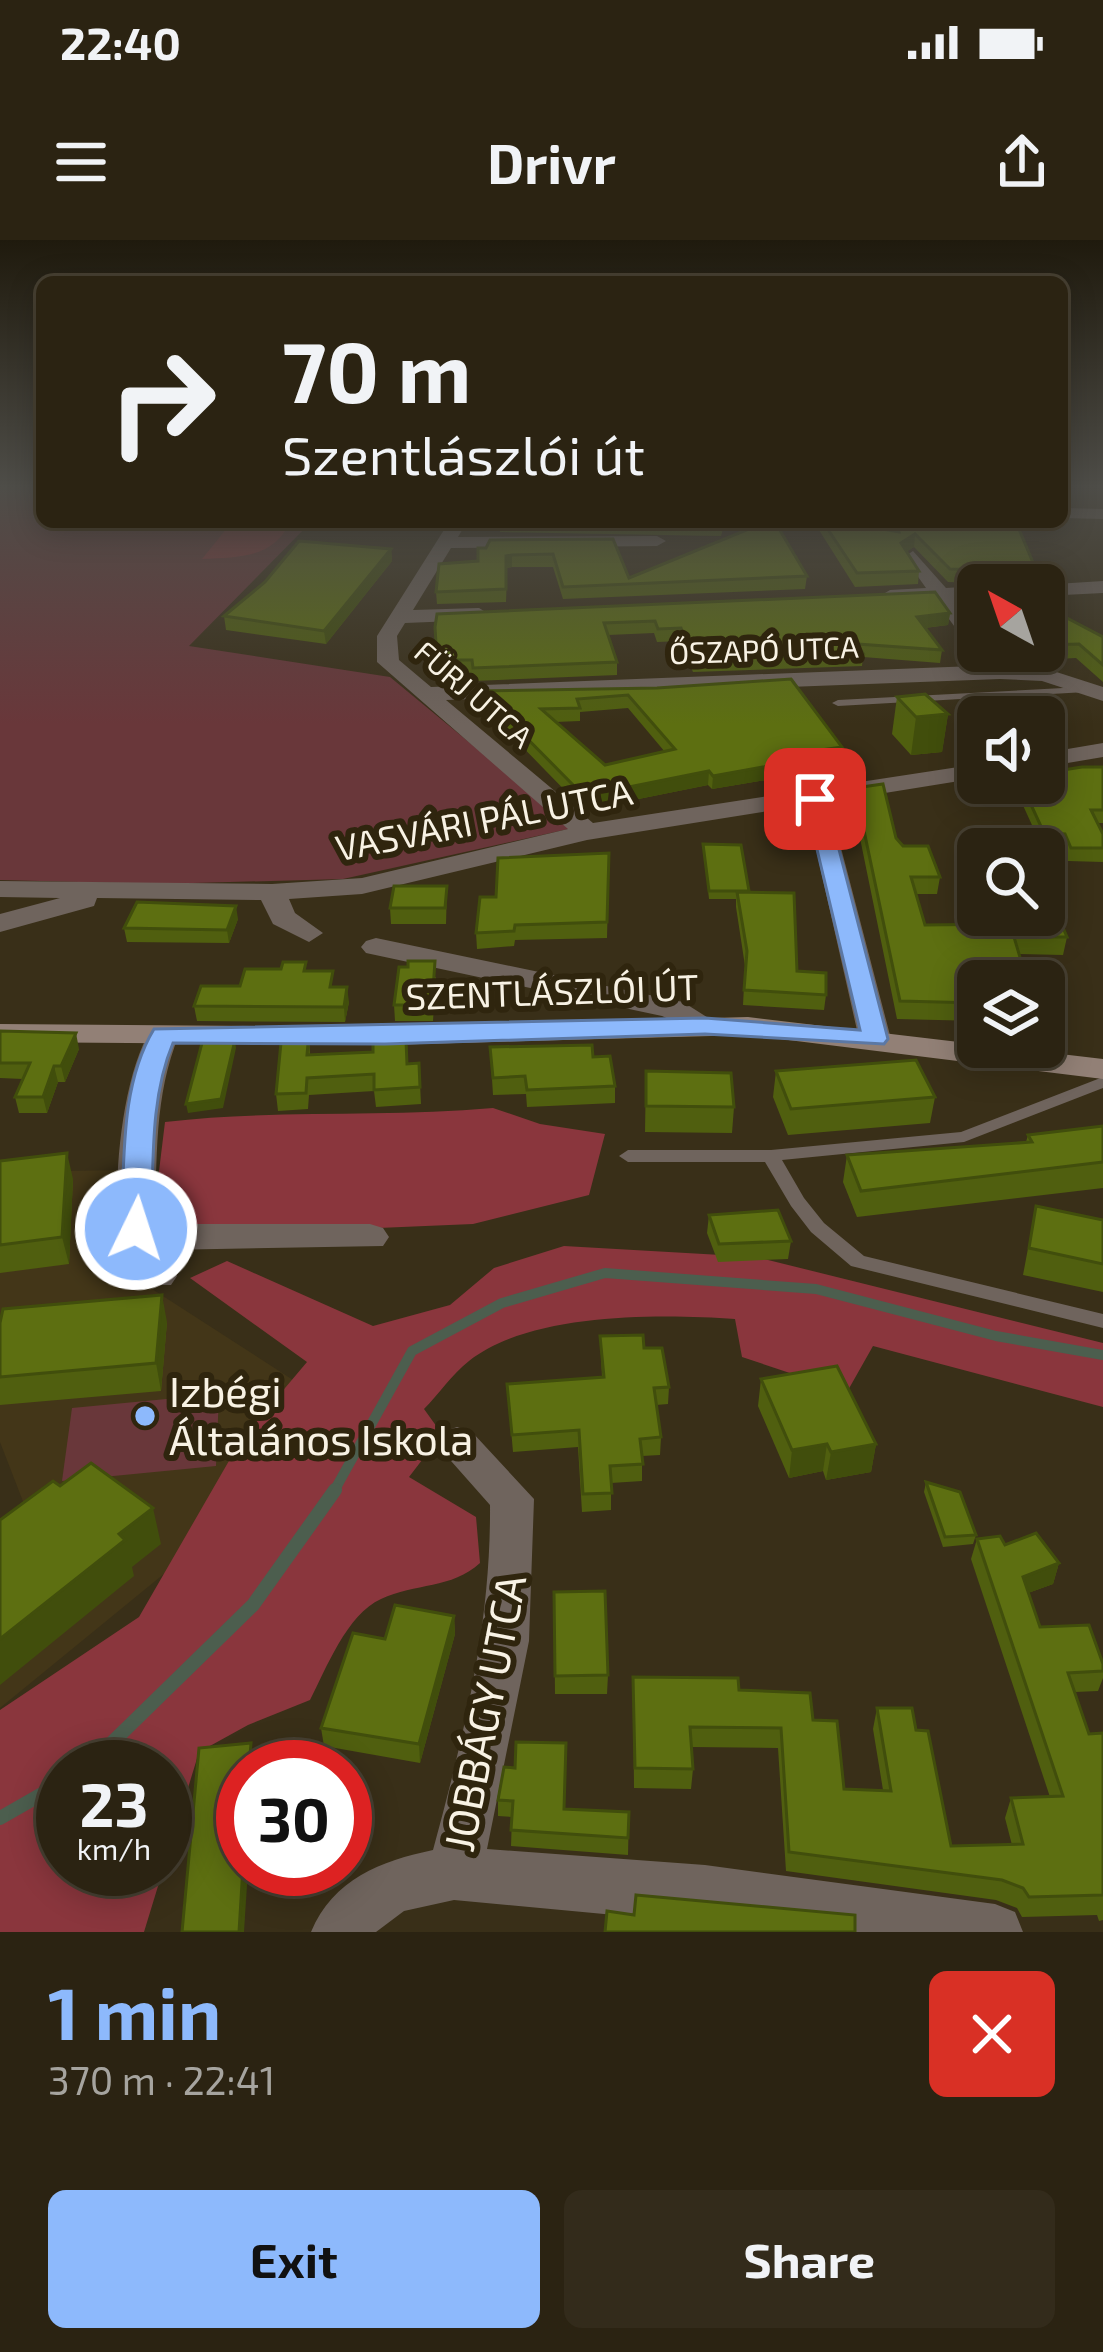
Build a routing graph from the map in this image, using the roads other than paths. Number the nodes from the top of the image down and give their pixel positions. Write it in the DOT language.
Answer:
graph roads {
  1 [pos="431,566"];
  2 [pos="919,566"];
  3 [pos="1103,587"];
  4 [pos="1065,589"];
  5 [pos="957,593"];
  6 [pos="937,594"];
  7 [pos="865,597"];
  8 [pos="506,612"];
  9 [pos="397,617"];
  10 [pos="957,619"];
  11 [pos="1000,672"];
  12 [pos="1093,692"];
  13 [pos="425,694"];
  14 [pos="838,704"];
  15 [pos="1103,750"];
  16 [pos="1065,756"];
  17 [pos="957,775"];
  18 [pos="815,799"];
  19 [pos="587,832"];
  20 [pos="0,889"];
  21 [pos="108,892"];
  22 [pos="272,892"];
  23 [pos="0,923"];
  24 [pos="309,933"];
  25 [pos="376,947"];
  26 [pos="705,1026"];
  27 [pos="0,1033"];
  28 [pos="163,1035"];
  29 [pos="875,1039"];
  30 [pos="1103,1069"];
  31 [pos="1103,1082"];
  32 [pos="628,1156"];
  33 [pos="771,1156"];
  34 [pos="370,1237"];
  35 [pos="140,1238"];
  36 [pos="158,1276"];
  37 [pos="1103,1322"];
  38 [pos="457,1444"];
  39 [pos="454,1873"];
  40 [pos="339,1932"];
  41 [pos="995,1932"];
  1 -- 9 [label="street, FÜRJ UTCA"];
  2 -- 6 [label="street"];
  3 -- 4 [label="street"];
  5 -- 6 [label="street"];
  6 -- 7 [label="street"];
  6 -- 10 [label="street"];
  8 -- 9 [label="street"];
  9 -- 13 [label="street, FÜRJ UTCA"];
  11 -- 12 [label="street, ŐSZAPÓ UTCA"];
  11 -- 13 [label="street, ŐSZAPÓ UTCA"];
  12 -- 14 [label="lane"];
  13 -- 19 [label="street, FÜRJ UTCA"];
  15 -- 16 [label="street"];
  17 -- 18 [label="street, VASVÁRI PÁL UTCA"];
  18 -- 19 [label="street, VASVÁRI PÁL UTCA"];
  18 -- 29 [label="street"];
  19 -- 22 [label="street, VASVÁRI PÁL UTCA"];
  20 -- 21 [label="street, VASVÁRI PÁL UTCA"];
  21 -- 22 [label="street, VASVÁRI PÁL UTCA"];
  21 -- 23 [label="street"];
  22 -- 24 [label="street"];
  25 -- 26 [label="street"];
  26 -- 28 [label="main road, SZENTLÁSZLÓI ÚT"];
  26 -- 29 [label="main road, SZENTLÁSZLÓI ÚT"];
  27 -- 28 [label="main road, SZENTLÁSZLÓI ÚT"];
  28 -- 35 [label="street"];
  29 -- 30 [label="main road, SZENTLÁSZLÓI ÚT"];
  31 -- 33 [label="lane"];
  32 -- 33 [label="lane"];
  33 -- 37 [label="lane"];
  34 -- 35 [label="street"];
  35 -- 36 [label="street"];
  38 -- 39 [label="street, JOBBÁGY UTCA"];
  39 -- 40 [label="street, JOBBÁGY UTCA"];
  39 -- 41 [label="street"];
}
